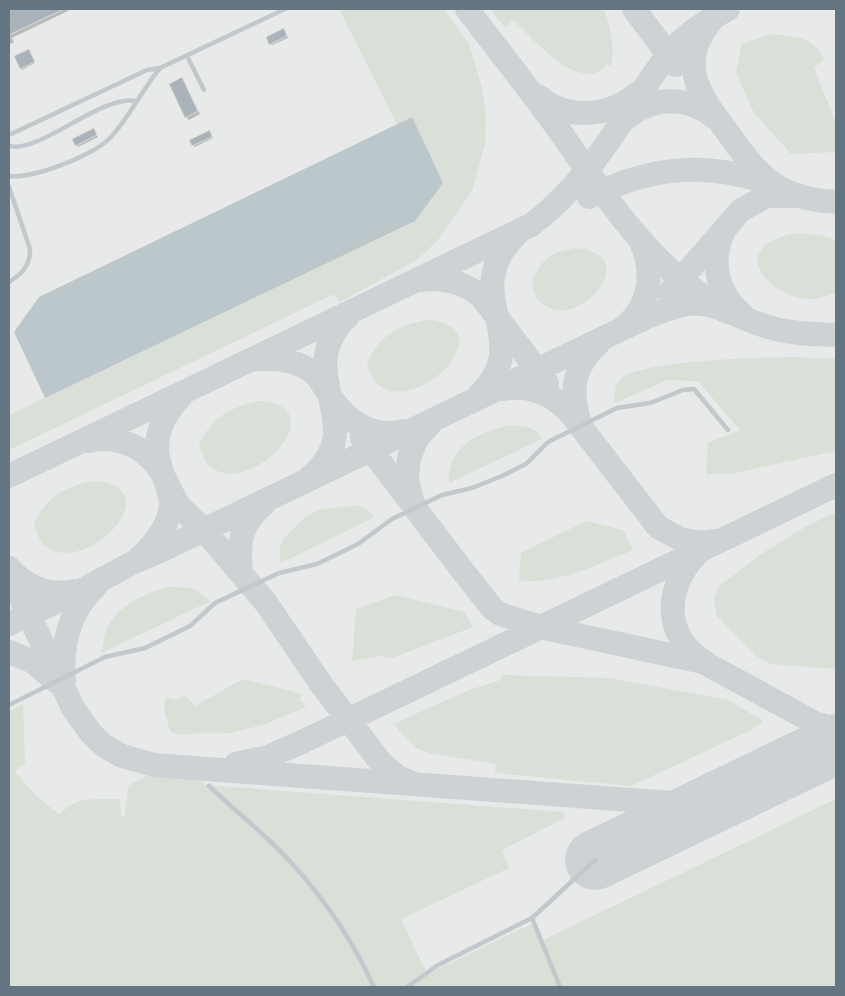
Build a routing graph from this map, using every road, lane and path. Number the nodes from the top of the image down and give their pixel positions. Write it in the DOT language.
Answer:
graph roads {
  1 [pos="285,9"];
  2 [pos="187,56"];
  3 [pos="160,68"];
  4 [pos="204,90"];
  5 [pos="136,101"];
  6 [pos="9,135"];
  7 [pos="9,146"];
  8 [pos="9,176"];
  9 [pos="9,187"];
  10 [pos="9,282"];
  11 [pos="728,430"];
  12 [pos="9,705"];
  13 [pos="209,786"];
  14 [pos="595,860"];
  15 [pos="532,918"];
  16 [pos="374,987"];
  17 [pos="407,987"];
  18 [pos="560,987"];
  1 -- 2 [label="lane"];
  2 -- 3 [label="lane"];
  2 -- 4 [label="lane"];
  3 -- 5 [label="lane"];
  3 -- 6 [label="lane"];
  5 -- 7 [label="lane"];
  5 -- 8 [label="lane"];
  9 -- 10 [label="lane"];
  11 -- 12 [label="lane"];
  13 -- 16 [label="lane"];
  14 -- 15 [label="lane"];
  15 -- 17 [label="lane"];
  15 -- 18 [label="lane"];
}
